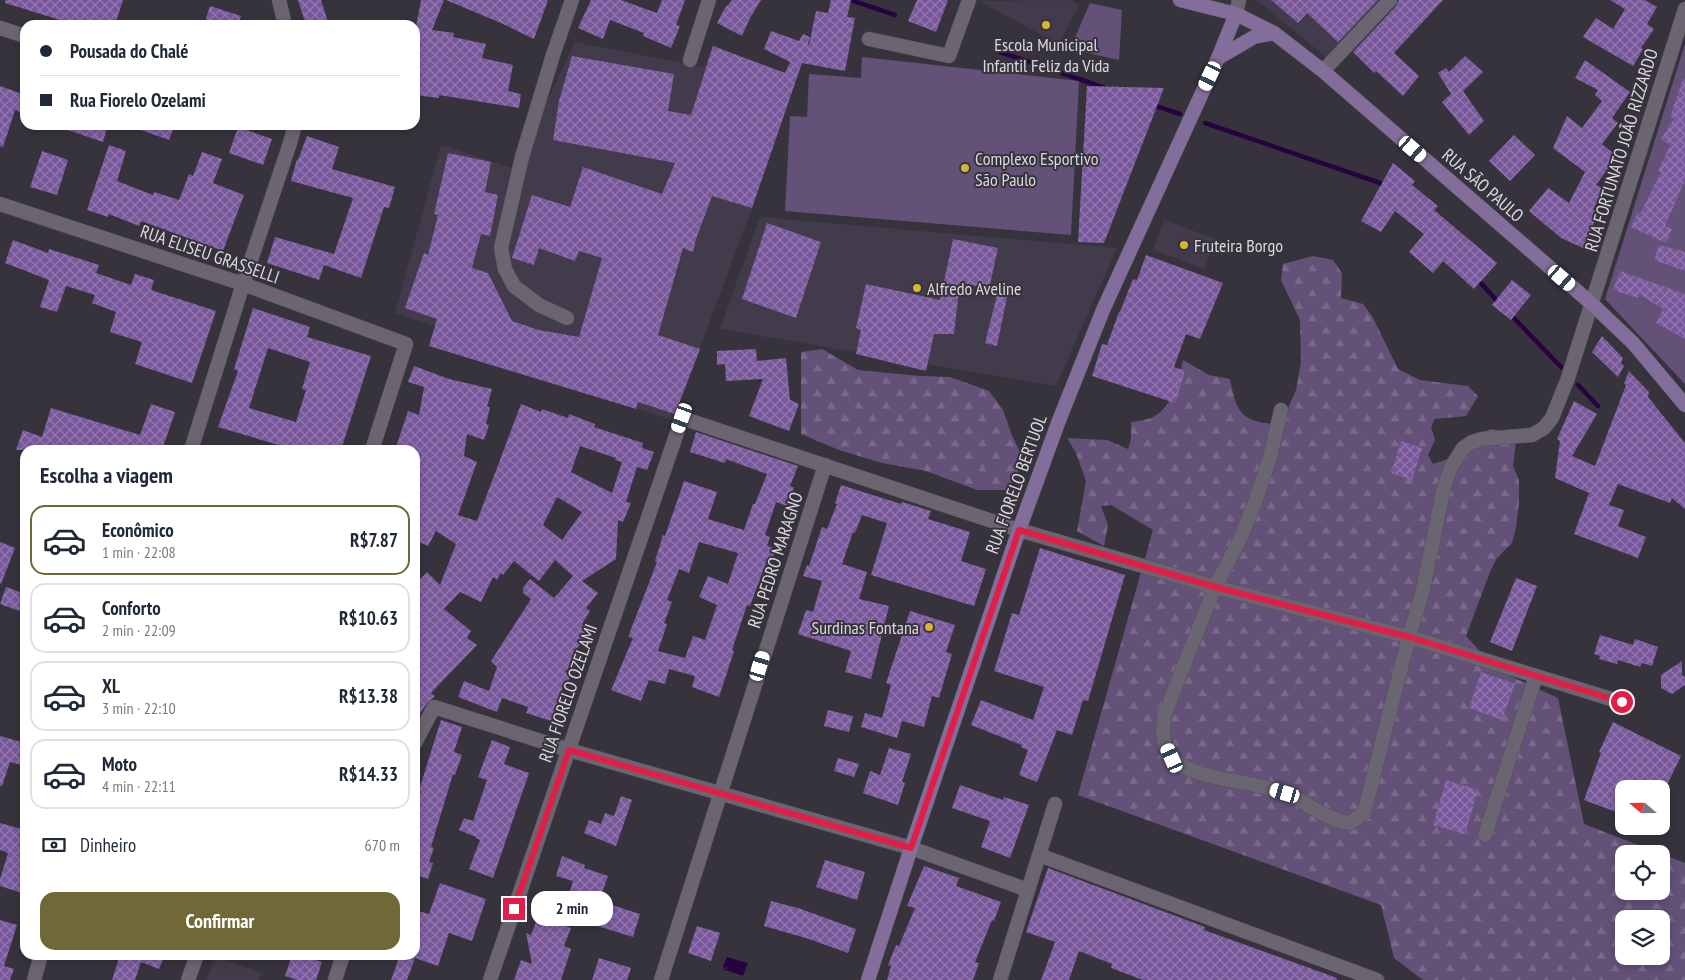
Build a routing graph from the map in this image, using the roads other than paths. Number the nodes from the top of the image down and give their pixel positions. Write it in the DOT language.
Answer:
graph roads {
  1 [pos="279,0"];
  2 [pos="572,0"];
  3 [pos="709,0"];
  4 [pos="969,0"];
  5 [pos="1180,0"];
  6 [pos="1239,0"];
  7 [pos="1390,0"];
  8 [pos="1236,14"];
  9 [pos="1684,15"];
  10 [pos="285,20"];
  11 [pos="0,28"];
  12 [pos="20,34"];
  13 [pos="1274,34"];
  14 [pos="869,39"];
  15 [pos="1218,58"];
  16 [pos="690,60"];
  17 [pos="1323,71"];
  18 [pos="293,130"];
  19 [pos="0,204"];
  20 [pos="243,284"];
  21 [pos="1592,304"];
  22 [pos="567,318"];
  23 [pos="1685,405"];
  24 [pos="1281,410"];
  25 [pos="193,445"];
  26 [pos="374,445"];
  27 [pos="825,465"];
  28 [pos="1019,530"];
  29 [pos="1215,587"];
  30 [pos="1409,637"];
  31 [pos="1536,676"];
  32 [pos="1622,702"];
  33 [pos="420,734"];
  34 [pos="569,750"];
  35 [pos="720,793"];
  36 [pos="1055,804"];
  37 [pos="1485,835"];
  38 [pos="911,848"];
  39 [pos="1039,855"];
  40 [pos="1028,890"];
  41 [pos="40,960"];
  42 [pos="195,960"];
  43 [pos="341,960"];
  44 [pos="34,980"];
  45 [pos="188,980"];
  46 [pos="335,980"];
  47 [pos="490,980"];
  48 [pos="661,980"];
  49 [pos="868,980"];
  50 [pos="1000,980"];
  51 [pos="1377,980"];
  1 -- 10 [label="street"];
  2 -- 22 [label="street"];
  3 -- 16 [label="street"];
  4 -- 14 [label="street"];
  5 -- 8 [label="main road, RUA SÃO PAULO"];
  6 -- 8 [label="street"];
  7 -- 17 [label="street"];
  8 -- 13 [label="main road, RUA SÃO PAULO"];
  8 -- 15 [label="main road, RUA FIORELO BERTUOL"];
  9 -- 21 [label="street, RUA FORTUNATO JOÃO RIZZARDO"];
  11 -- 12 [label="street"];
  13 -- 15 [label="main road"];
  13 -- 17 [label="main road, RUA SÃO PAULO"];
  15 -- 28 [label="main road, RUA FIORELO BERTUOL"];
  17 -- 21 [label="main road, RUA SÃO PAULO"];
  18 -- 20 [label="street"];
  19 -- 20 [label="street, RUA ELISEU GRASSELLI"];
  20 -- 25 [label="street"];
  20 -- 26 [label="street, RUA ELISEU GRASSELLI"];
  21 -- 23 [label="main road, RUA SÃO PAULO"];
  21 -- 30 [label="street, RUA FORTUNATO JOÃO RIZZARDO"];
  24 -- 29 [label="street"];
  27 -- 28 [label="street"];
  27 -- 34 [label="street, RUA FIORELO OZELAMI"];
  27 -- 35 [label="street, RUA PEDRO MARAGNO"];
  28 -- 29 [label="street"];
  28 -- 38 [label="main road, RUA FIORELO BERTUOL"];
  29 -- 30 [label="street"];
  29 -- 30 [label="street, RUA FORTUNATO JOÃO RIZZARDO"];
  30 -- 31 [label="street"];
  31 -- 32 [label="street"];
  31 -- 37 [label="street"];
  33 -- 34 [label="street"];
  34 -- 35 [label="street"];
  34 -- 47 [label="street, RUA FIORELO OZELAMI"];
  35 -- 38 [label="street"];
  35 -- 48 [label="street, RUA PEDRO MARAGNO"];
  36 -- 39 [label="street"];
  38 -- 40 [label="street"];
  38 -- 49 [label="main road, RUA FIORELO BERTUOL"];
  39 -- 40 [label="street"];
  39 -- 51 [label="street"];
  40 -- 50 [label="street"];
  41 -- 44 [label="street"];
  42 -- 45 [label="street"];
  43 -- 46 [label="street"];
}
